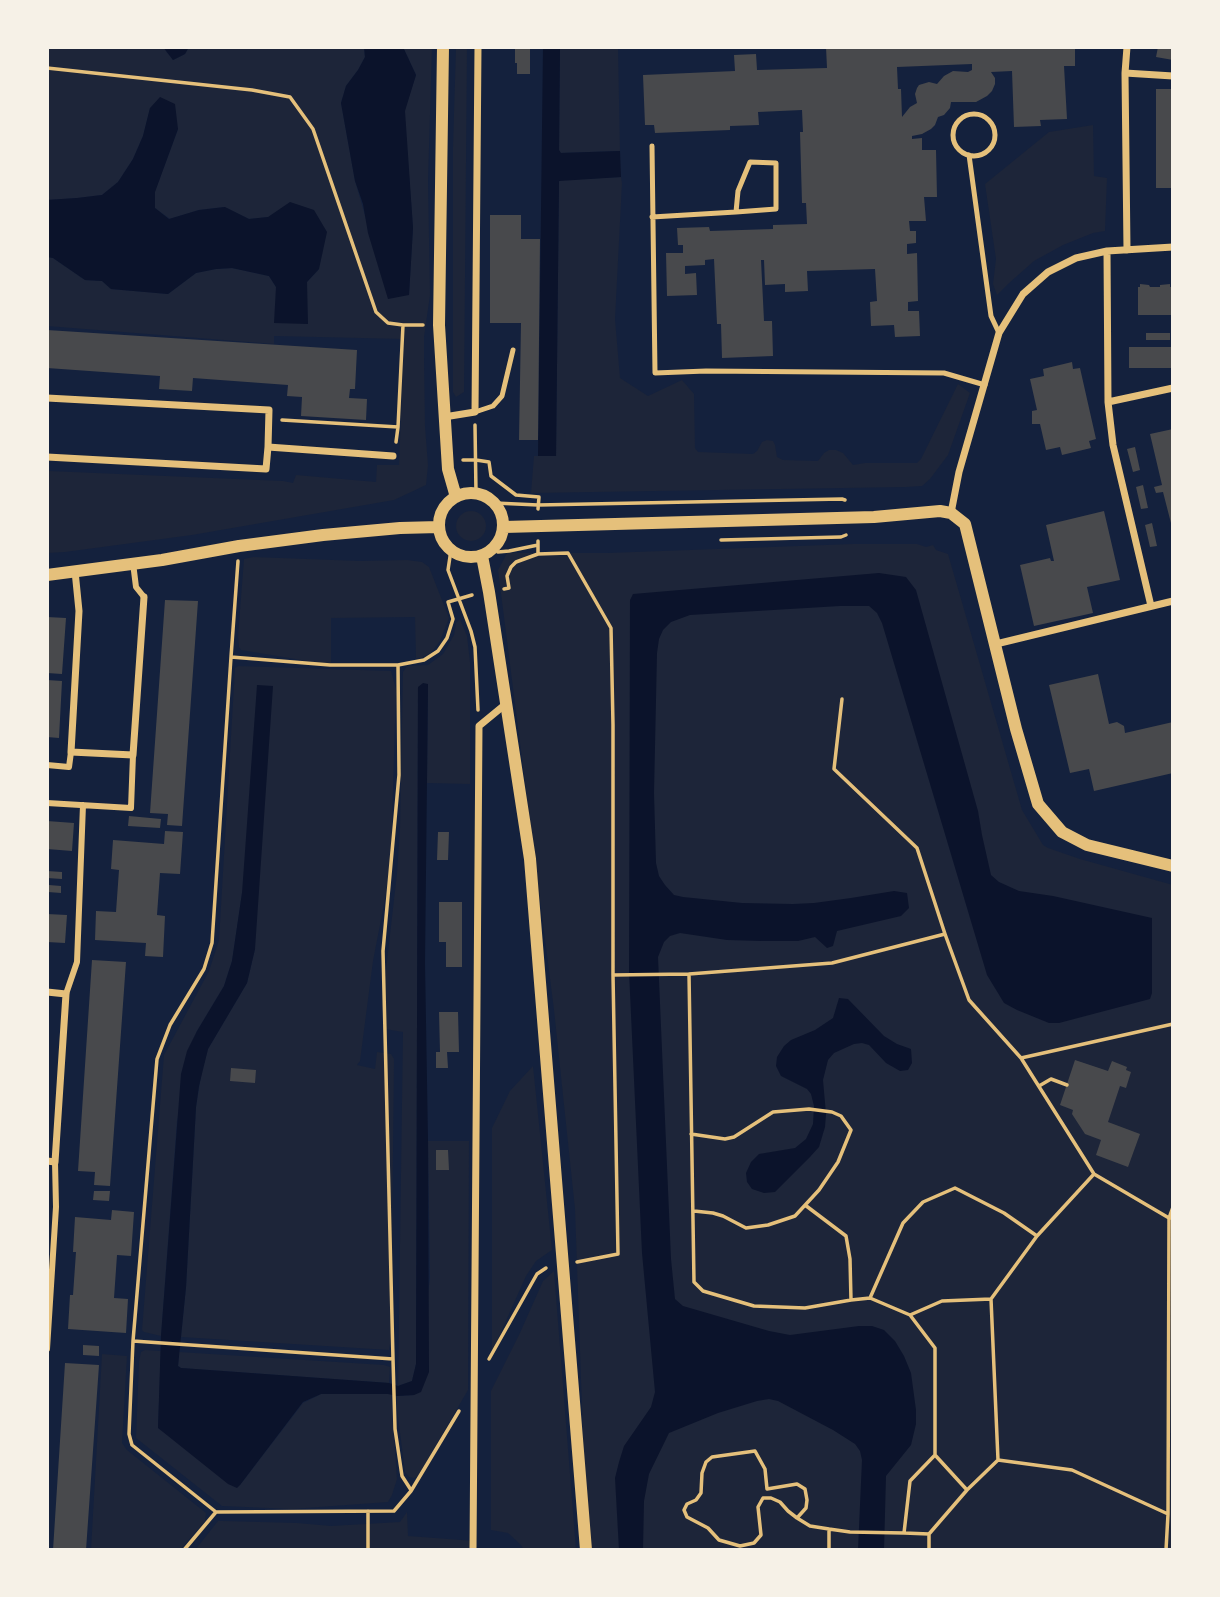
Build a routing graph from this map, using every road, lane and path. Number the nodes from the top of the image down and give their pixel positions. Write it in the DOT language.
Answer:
graph roads {
  1 [pos="443,47"];
  2 [pos="478,47"];
  3 [pos="1127,47"];
  4 [pos="47,68"];
  5 [pos="1125,73"];
  6 [pos="1173,76"];
  7 [pos="652,146"];
  8 [pos="969,155"];
  9 [pos="736,212"];
  10 [pos="652,217"];
  11 [pos="1173,247"];
  12 [pos="1127,250"];
  13 [pos="1107,251"];
  14 [pos="403,325"];
  15 [pos="439,325"];
  16 [pos="999,333"];
  17 [pos="513,349"];
  18 [pos="985,385"];
  19 [pos="1173,388"];
  20 [pos="47,398"];
  21 [pos="1108,402"];
  22 [pos="475,412"];
  23 [pos="444,417"];
  24 [pos="269,419"];
  25 [pos="268,447"];
  26 [pos="393,456"];
  27 [pos="47,457"];
  28 [pos="476,460"];
  29 [pos="477,493"];
  30 [pos="456,497"];
  31 [pos="495,503"];
  32 [pos="538,505"];
  33 [pos="951,513"];
  34 [pos="874,517"];
  35 [pos="538,525"];
  36 [pos="439,527"];
  37 [pos="503,527"];
  38 [pos="239,546"];
  39 [pos="451,550"];
  40 [pos="538,554"];
  41 [pos="482,556"];
  42 [pos="133,564"];
  43 [pos="75,571"];
  44 [pos="47,575"];
  45 [pos="489,592"];
  46 [pos="144,597"];
  47 [pos="458,599"];
  48 [pos="1173,601"];
  49 [pos="1152,606"];
  50 [pos="996,644"];
  51 [pos="231,657"];
  52 [pos="398,666"];
  53 [pos="842,699"];
  54 [pos="507,703"];
  55 [pos="479,726"];
  56 [pos="71,752"];
  57 [pos="133,755"];
  58 [pos="47,765"];
  59 [pos="47,803"];
  60 [pos="83,805"];
  61 [pos="1173,866"];
  62 [pos="945,934"];
  63 [pos="689,974"];
  64 [pos="47,992"];
  65 [pos="66,994"];
  66 [pos="1173,1024"];
  67 [pos="1021,1058"];
  68 [pos="1067,1085"];
  69 [pos="1039,1086"];
  70 [pos="691,1134"];
  71 [pos="51,1161"];
  72 [pos="1094,1174"];
  73 [pos="805,1205"];
  74 [pos="47,1206"];
  75 [pos="56,1207"];
  76 [pos="1173,1207"];
  77 [pos="693,1211"];
  78 [pos="1171,1218"];
  79 [pos="1037,1236"];
  80 [pos="870,1298"];
  81 [pos="991,1299"];
  82 [pos="851,1300"];
  83 [pos="910,1315"];
  84 [pos="133,1341"];
  85 [pos="1171,1341"];
  86 [pos="47,1349"];
  87 [pos="393,1359"];
  88 [pos="935,1455"];
  89 [pos="998,1460"];
  90 [pos="767,1489"];
  91 [pos="967,1490"];
  92 [pos="411,1491"];
  93 [pos="763,1498"];
  94 [pos="216,1511"];
  95 [pos="368,1511"];
  96 [pos="1168,1514"];
  97 [pos="797,1518"];
  98 [pos="829,1529"];
  99 [pos="904,1533"];
  100 [pos="929,1534"];
  101 [pos="1173,1544"];
  102 [pos="1166,1547"];
  103 [pos="368,1550"];
  104 [pos="473,1550"];
  105 [pos="586,1550"];
  106 [pos="829,1550"];
  107 [pos="929,1550"];
  1 -- 15 [label="street"];
  2 -- 22 [label="street"];
  3 -- 5 [label="street"];
  4 -- 14 [label="path"];
  5 -- 6 [label="street"];
  5 -- 12 [label="street"];
  7 -- 10 [label="lane"];
  8 -- 8 [label="lane"];
  8 -- 16 [label="lane"];
  9 -- 9 [label="lane"];
  9 -- 10 [label="lane"];
  10 -- 18 [label="lane"];
  11 -- 12 [label="street"];
  12 -- 13 [label="street"];
  13 -- 16 [label="street"];
  13 -- 21 [label="street"];
  14 -- 15 [label="path"];
  14 -- 24 [label="path"];
  15 -- 23 [label="street"];
  16 -- 18 [label="street"];
  17 -- 22 [label="lane"];
  18 -- 33 [label="street"];
  19 -- 21 [label="street"];
  20 -- 24 [label="street"];
  21 -- 49 [label="street"];
  22 -- 23 [label="street"];
  22 -- 28 [label="path"];
  23 -- 30 [label="street"];
  24 -- 25 [label="street"];
  25 -- 26 [label="street"];
  25 -- 27 [label="street"];
  28 -- 29 [label="path"];
  28 -- 32 [label="path"];
  29 -- 30 [label="street"];
  29 -- 31 [label="street"];
  30 -- 36 [label="street"];
  31 -- 32 [label="path"];
  31 -- 37 [label="street"];
  32 -- 34 [label="path"];
  32 -- 35 [label="path"];
  33 -- 34 [label="street"];
  33 -- 50 [label="street"];
  34 -- 35 [label="street"];
  35 -- 37 [label="street"];
  35 -- 40 [label="path"];
  36 -- 38 [label="street"];
  36 -- 39 [label="street"];
  37 -- 41 [label="street"];
  38 -- 42 [label="street"];
  38 -- 51 [label="path"];
  39 -- 41 [label="street"];
  39 -- 47 [label="path"];
  40 -- 45 [label="path"];
  40 -- 63 [label="path"];
  41 -- 45 [label="street"];
  42 -- 43 [label="street"];
  42 -- 46 [label="street"];
  43 -- 44 [label="street"];
  43 -- 56 [label="street"];
  45 -- 47 [label="path"];
  45 -- 54 [label="street"];
  46 -- 57 [label="street"];
  47 -- 52 [label="path"];
  47 -- 55 [label="path"];
  48 -- 49 [label="street"];
  49 -- 50 [label="street"];
  50 -- 61 [label="street"];
  51 -- 52 [label="path"];
  51 -- 84 [label="path"];
  52 -- 87 [label="path"];
  53 -- 62 [label="path"];
  54 -- 55 [label="street"];
  54 -- 105 [label="street"];
  55 -- 104 [label="street"];
  56 -- 57 [label="street"];
  56 -- 58 [label="street"];
  57 -- 60 [label="street"];
  59 -- 60 [label="street"];
  60 -- 65 [label="street"];
  62 -- 63 [label="path"];
  62 -- 67 [label="path"];
  63 -- 70 [label="path"];
  64 -- 65 [label="street"];
  65 -- 71 [label="street"];
  66 -- 67 [label="path"];
  67 -- 69 [label="path"];
  68 -- 69 [label="path"];
  69 -- 72 [label="path"];
  70 -- 73 [label="path"];
  70 -- 77 [label="path"];
  71 -- 75 [label="street"];
  72 -- 78 [label="path"];
  72 -- 79 [label="path"];
  73 -- 77 [label="path"];
  73 -- 82 [label="path"];
  74 -- 75 [label="street"];
  75 -- 86 [label="street"];
  76 -- 78 [label="path"];
  77 -- 82 [label="path"];
  78 -- 85 [label="path"];
  79 -- 80 [label="path"];
  79 -- 81 [label="path"];
  80 -- 82 [label="path"];
  80 -- 83 [label="path"];
  81 -- 83 [label="path"];
  81 -- 89 [label="path"];
  83 -- 88 [label="path"];
  84 -- 87 [label="path"];
  84 -- 94 [label="path"];
  85 -- 96 [label="path"];
  87 -- 92 [label="path"];
  88 -- 91 [label="path"];
  88 -- 99 [label="path"];
  89 -- 91 [label="path"];
  89 -- 96 [label="path"];
  90 -- 93 [label="path"];
  90 -- 93 [label="path"];
  90 -- 97 [label="path"];
  91 -- 100 [label="path"];
  93 -- 97 [label="path"];
  95 -- 103 [label="path"];
  96 -- 102 [label="path"];
  97 -- 98 [label="path"];
  98 -- 99 [label="path"];
  98 -- 106 [label="path"];
  99 -- 100 [label="path"];
  100 -- 107 [label="path"];
  101 -- 102 [label="path"];
}
